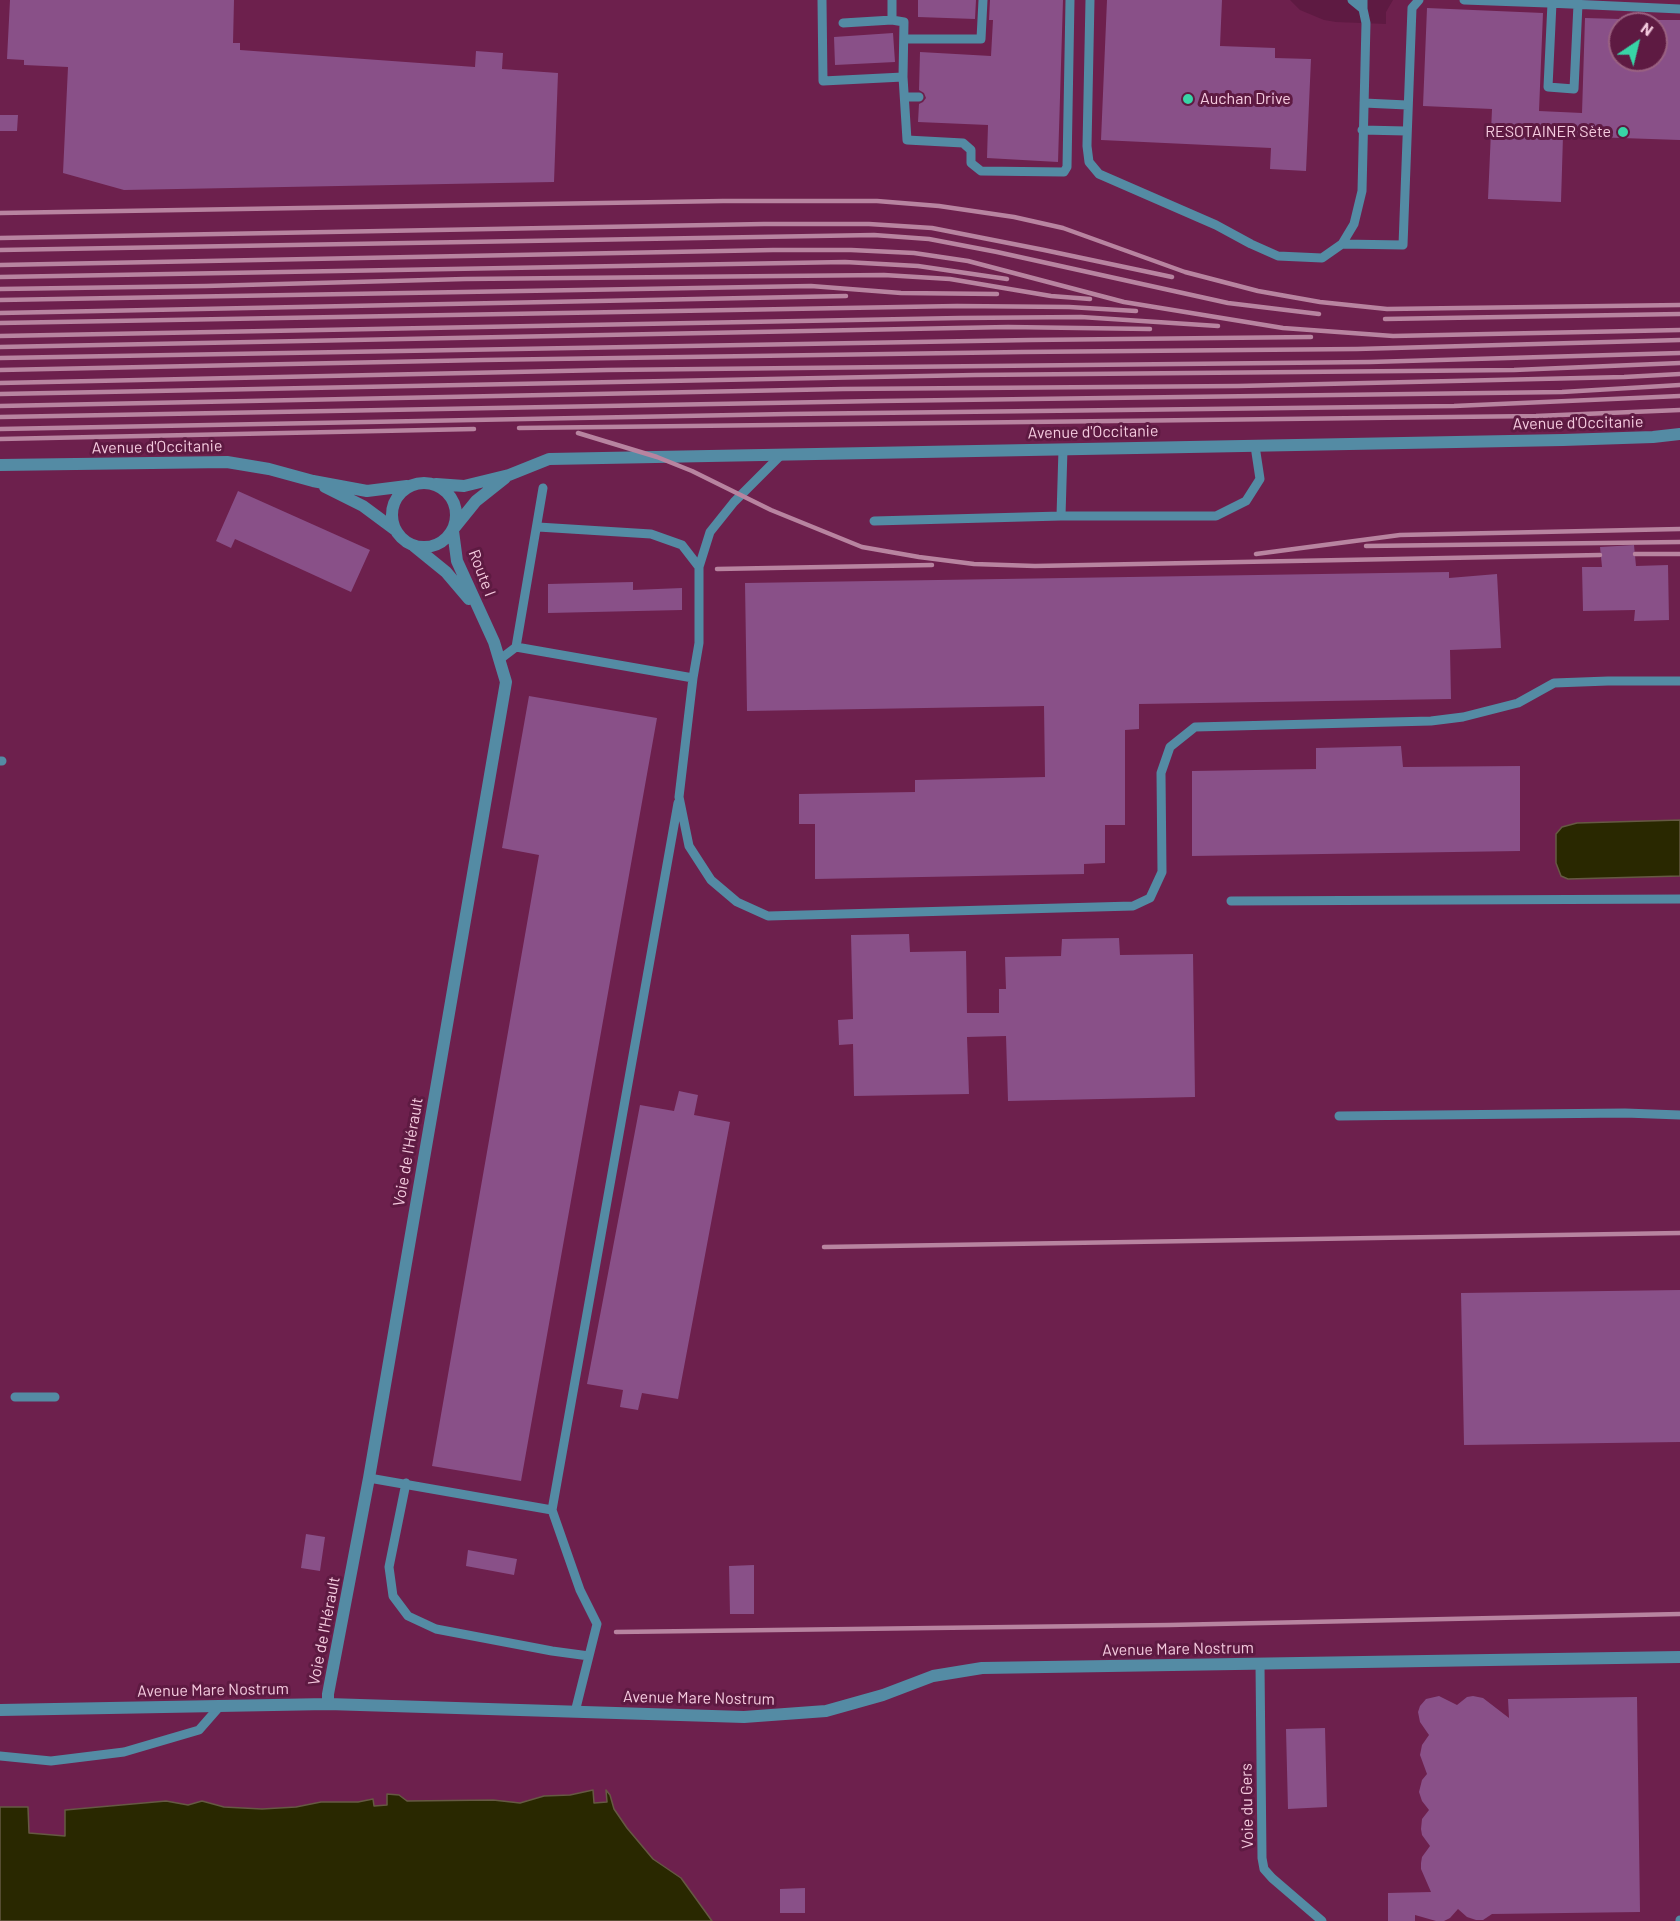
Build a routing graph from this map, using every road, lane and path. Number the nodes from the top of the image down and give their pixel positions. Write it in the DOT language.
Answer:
graph roads {
  1 [pos="822,0"];
  2 [pos="892,0"];
  3 [pos="983,0"];
  4 [pos="1071,0"];
  5 [pos="1090,0"];
  6 [pos="1352,0"];
  7 [pos="1419,0"];
  8 [pos="1464,0"];
  9 [pos="1550,2"];
  10 [pos="1363,4"];
  11 [pos="1578,4"];
  12 [pos="1680,9"];
  13 [pos="892,20"];
  14 [pos="843,23"];
  15 [pos="905,39"];
  16 [pos="903,77"];
  17 [pos="905,97"];
  18 [pos="919,98"];
  19 [pos="1364,103"];
  20 [pos="1407,105"];
  21 [pos="1362,130"];
  22 [pos="1406,131"];
  23 [pos="1022,160"];
  24 [pos="1022,172"];
  25 [pos="1342,244"];
  26 [pos="1680,434"];
  27 [pos="1255,446"];
  28 [pos="1063,449"];
  29 [pos="781,455"];
  30 [pos="0,465"];
  31 [pos="509,475"];
  32 [pos="313,481"];
  33 [pos="436,484"];
  34 [pos="407,486"];
  35 [pos="543,488"];
  36 [pos="1061,516"];
  37 [pos="874,521"];
  38 [pos="538,527"];
  39 [pos="394,529"];
  40 [pos="454,529"];
  41 [pos="414,546"];
  42 [pos="699,567"];
  43 [pos="478,609"];
  44 [pos="516,648"];
  45 [pos="499,660"];
  46 [pos="693,678"];
  47 [pos="1680,681"];
  48 [pos="679,797"];
  49 [pos="1680,898"];
  50 [pos="1231,901"];
  51 [pos="1680,1115"];
  52 [pos="1339,1116"];
  53 [pos="15,1397"];
  54 [pos="55,1397"];
  55 [pos="369,1479"];
  56 [pos="406,1484"];
  57 [pos="552,1510"];
  58 [pos="589,1656"];
  59 [pos="1680,1657"];
  60 [pos="1260,1665"];
  61 [pos="328,1704"];
  62 [pos="220,1706"];
  63 [pos="0,1710"];
  64 [pos="575,1712"];
  65 [pos="0,1756"];
  66 [pos="1322,1921"];
  1 -- 16 [label="lane"];
  2 -- 13 [label="lane"];
  3 -- 15 [label="lane"];
  4 -- 24 [label="lane"];
  5 -- 25 [label="lane"];
  6 -- 10 [label="lane"];
  7 -- 20 [label="lane"];
  8 -- 9 [label="lane"];
  9 -- 11 [label="lane"];
  9 -- 11 [label="lane"];
  10 -- 19 [label="lane"];
  11 -- 12 [label="lane"];
  13 -- 14 [label="lane"];
  13 -- 15 [label="lane"];
  15 -- 16 [label="lane"];
  16 -- 17 [label="lane"];
  17 -- 18 [label="lane"];
  17 -- 24 [label="lane"];
  19 -- 20 [label="lane"];
  19 -- 21 [label="lane"];
  20 -- 22 [label="lane"];
  21 -- 22 [label="lane"];
  21 -- 25 [label="lane"];
  22 -- 25 [label="lane"];
  23 -- 24 [label="lane"];
  26 -- 27 [label="street, Avenue d'Occitanie"];
  27 -- 28 [label="street, Avenue d'Occitanie"];
  27 -- 36 [label="lane"];
  28 -- 29 [label="street, Avenue d'Occitanie"];
  28 -- 36 [label="lane"];
  29 -- 31 [label="street, Avenue d'Occitanie"];
  29 -- 42 [label="lane"];
  30 -- 32 [label="street, Avenue d'Occitanie"];
  31 -- 33 [label="street, Avenue d'Occitanie"];
  31 -- 40 [label="street, Avenue d'Occitanie"];
  32 -- 34 [label="street, Avenue d'Occitanie"];
  32 -- 39 [label="street, Avenue d'Occitanie"];
  33 -- 34 [label="street, Avenue d'Occitanie"];
  33 -- 40 [label="street"];
  34 -- 39 [label="street"];
  35 -- 38 [label="lane"];
  36 -- 37 [label="lane"];
  38 -- 42 [label="lane"];
  38 -- 44 [label="lane"];
  39 -- 41 [label="street, Avenue d'Occitanie"];
  40 -- 41 [label="street, Avenue d'Occitanie"];
  40 -- 43 [label="street, Route I"];
  41 -- 43 [label="street, Route I"];
  42 -- 46 [label="lane"];
  43 -- 45 [label="street, Voie de l'Hérault"];
  44 -- 45 [label="lane"];
  44 -- 46 [label="lane"];
  45 -- 55 [label="street, Voie de l'Hérault"];
  46 -- 48 [label="lane"];
  47 -- 48 [label="lane"];
  48 -- 57 [label="lane"];
  49 -- 50 [label="lane"];
  51 -- 52 [label="lane"];
  53 -- 54 [label="lane"];
  55 -- 56 [label="lane"];
  55 -- 61 [label="street, Voie de l'Hérault"];
  56 -- 57 [label="lane"];
  56 -- 58 [label="lane"];
  57 -- 58 [label="lane"];
  58 -- 64 [label="lane"];
  59 -- 60 [label="street, Avenue Mare Nostrum"];
  60 -- 64 [label="street, Avenue Mare Nostrum"];
  60 -- 66 [label="lane, Voie du Gers"];
  61 -- 62 [label="street, Avenue Mare Nostrum"];
  61 -- 64 [label="street, Avenue Mare Nostrum"];
  62 -- 63 [label="street, Avenue Mare Nostrum"];
  62 -- 65 [label="lane"];
}
